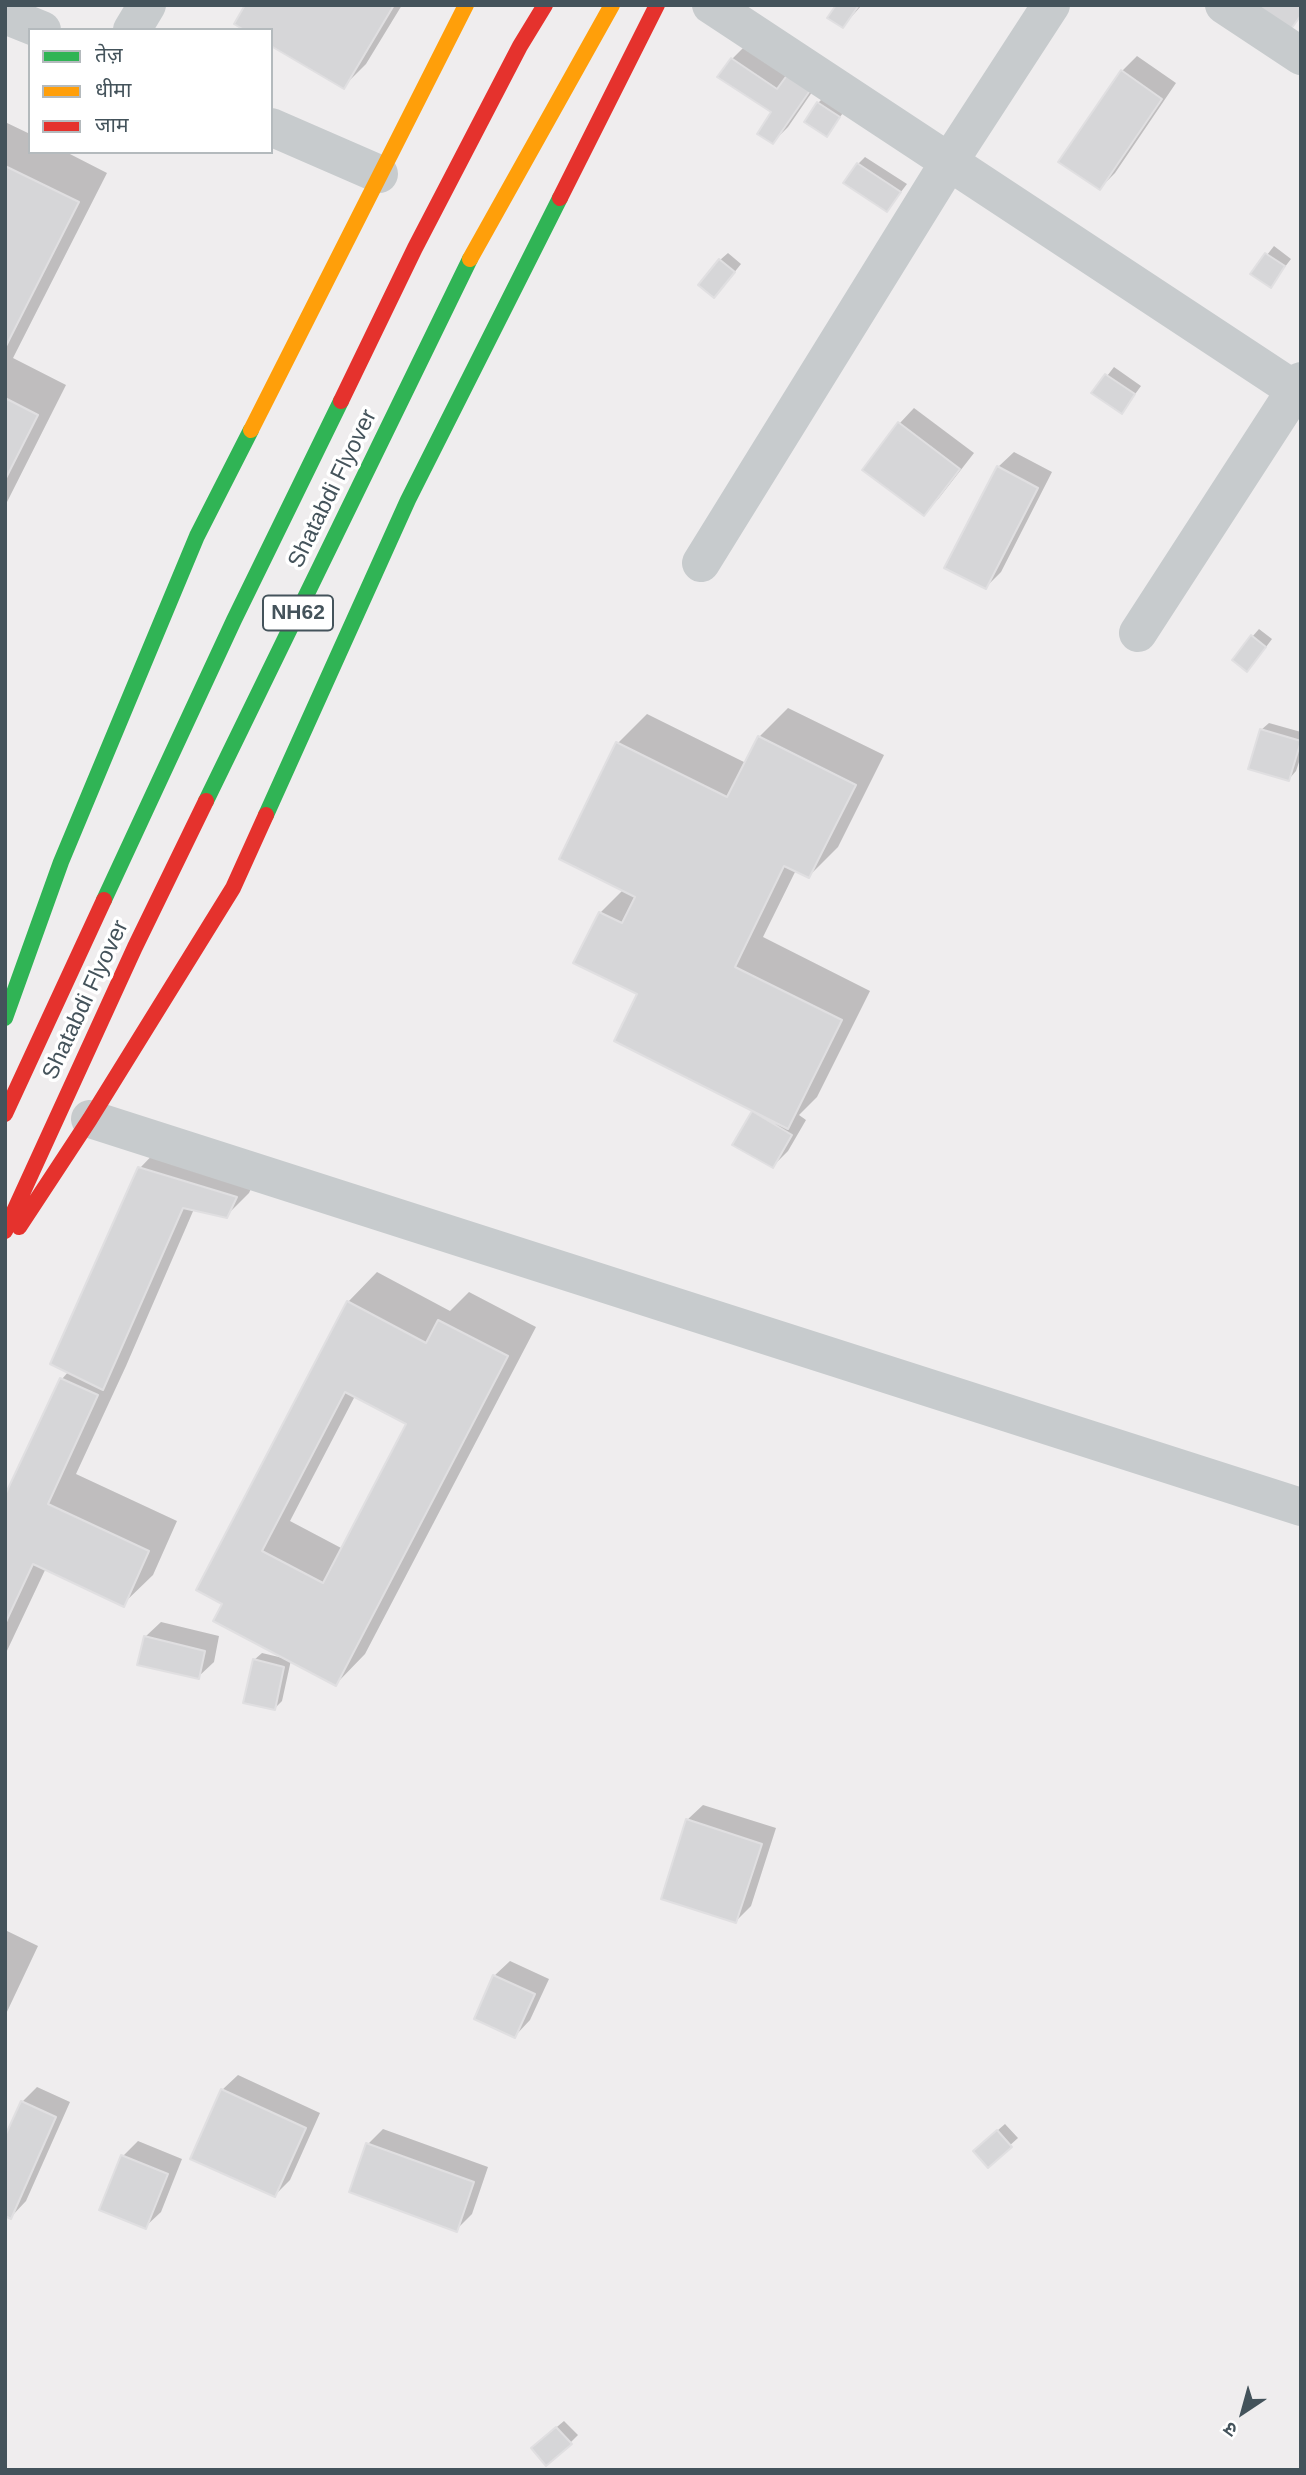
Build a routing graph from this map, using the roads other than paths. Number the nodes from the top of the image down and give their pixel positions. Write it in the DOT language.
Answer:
graph roads {
  1 [pos="148,5"];
  2 [pos="466,5"];
  3 [pos="545,5"];
  4 [pos="612,5"];
  5 [pos="657,5"];
  6 [pos="711,5"];
  7 [pos="1051,5"];
  8 [pos="1224,5"];
  9 [pos="5,15"];
  10 [pos="38,28"];
  11 [pos="133,28"];
  12 [pos="1301,56"];
  13 [pos="273,128"];
  14 [pos="949,162"];
  15 [pos="379,174"];
  16 [pos="1299,388"];
  17 [pos="701,563"];
  18 [pos="1138,633"];
  19 [pos="5,1018"];
  20 [pos="5,1114"];
  21 [pos="90,1119"];
  22 [pos="5,1231"];
  23 [pos="5,1248"];
  24 [pos="1301,1507"];
  1 -- 11 [label="street"];
  2 -- 15 [label="main road"];
  3 -- 20 [label="main road, Shatabdi Flyover / NH62"];
  4 -- 22 [label="main road, Shatabdi Flyover / NH62"];
  5 -- 21 [label="main road"];
  6 -- 14 [label="street"];
  7 -- 14 [label="street"];
  8 -- 12 [label="street"];
  9 -- 10 [label="street"];
  13 -- 15 [label="street"];
  14 -- 16 [label="street"];
  14 -- 17 [label="street"];
  15 -- 19 [label="main road"];
  16 -- 18 [label="street"];
  21 -- 23 [label="main road"];
  21 -- 24 [label="street"];
}
